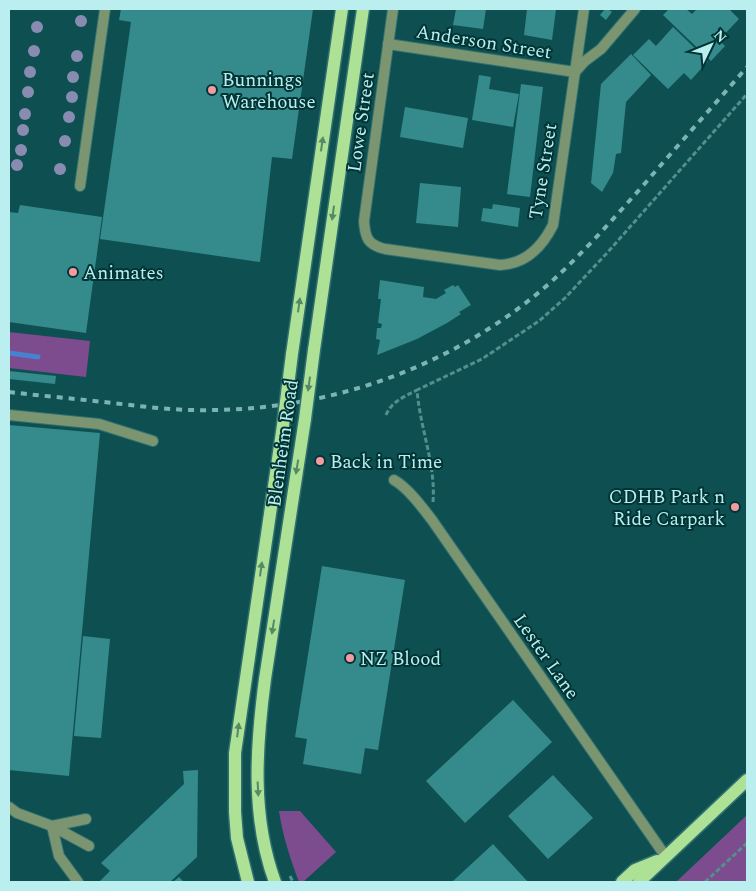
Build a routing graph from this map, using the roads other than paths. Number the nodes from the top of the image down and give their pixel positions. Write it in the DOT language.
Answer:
graph roads {
  1 [pos="105,9"];
  2 [pos="342,9"];
  3 [pos="363,9"];
  4 [pos="393,9"];
  5 [pos="584,9"];
  6 [pos="635,9"];
  7 [pos="388,44"];
  8 [pos="575,72"];
  9 [pos="80,186"];
  10 [pos="368,240"];
  11 [pos="9,415"];
  12 [pos="153,441"];
  13 [pos="394,480"];
  14 [pos="747,780"];
  15 [pos="9,807"];
  16 [pos="86,819"];
  17 [pos="52,826"];
  18 [pos="89,846"];
  19 [pos="666,857"];
  20 [pos="78,882"];
  21 [pos="248,882"];
  22 [pos="275,882"];
  23 [pos="622,882"];
  24 [pos="639,882"];
  1 -- 9 [label="street"];
  21 -- 2 [label="main road, Blenheim Road, one-way, bridge"];
  3 -- 22 [label="main road, Blenheim Road, one-way, bridge"];
  4 -- 7 [label="street, Lowe Street"];
  5 -- 8 [label="street, Tyne Street"];
  6 -- 8 [label="street"];
  7 -- 8 [label="street, Anderson Street"];
  7 -- 10 [label="street, Lowe Street"];
  8 -- 10 [label="street, Tyne Street"];
  11 -- 12 [label="street"];
  13 -- 19 [label="street, Lester Lane"];
  14 -- 19 [label="main road"];
  15 -- 17 [label="street"];
  16 -- 17 [label="street"];
  17 -- 18 [label="street"];
  17 -- 20 [label="street"];
  19 -- 23 [label="main road"];
  19 -- 24 [label="main road"];
}
